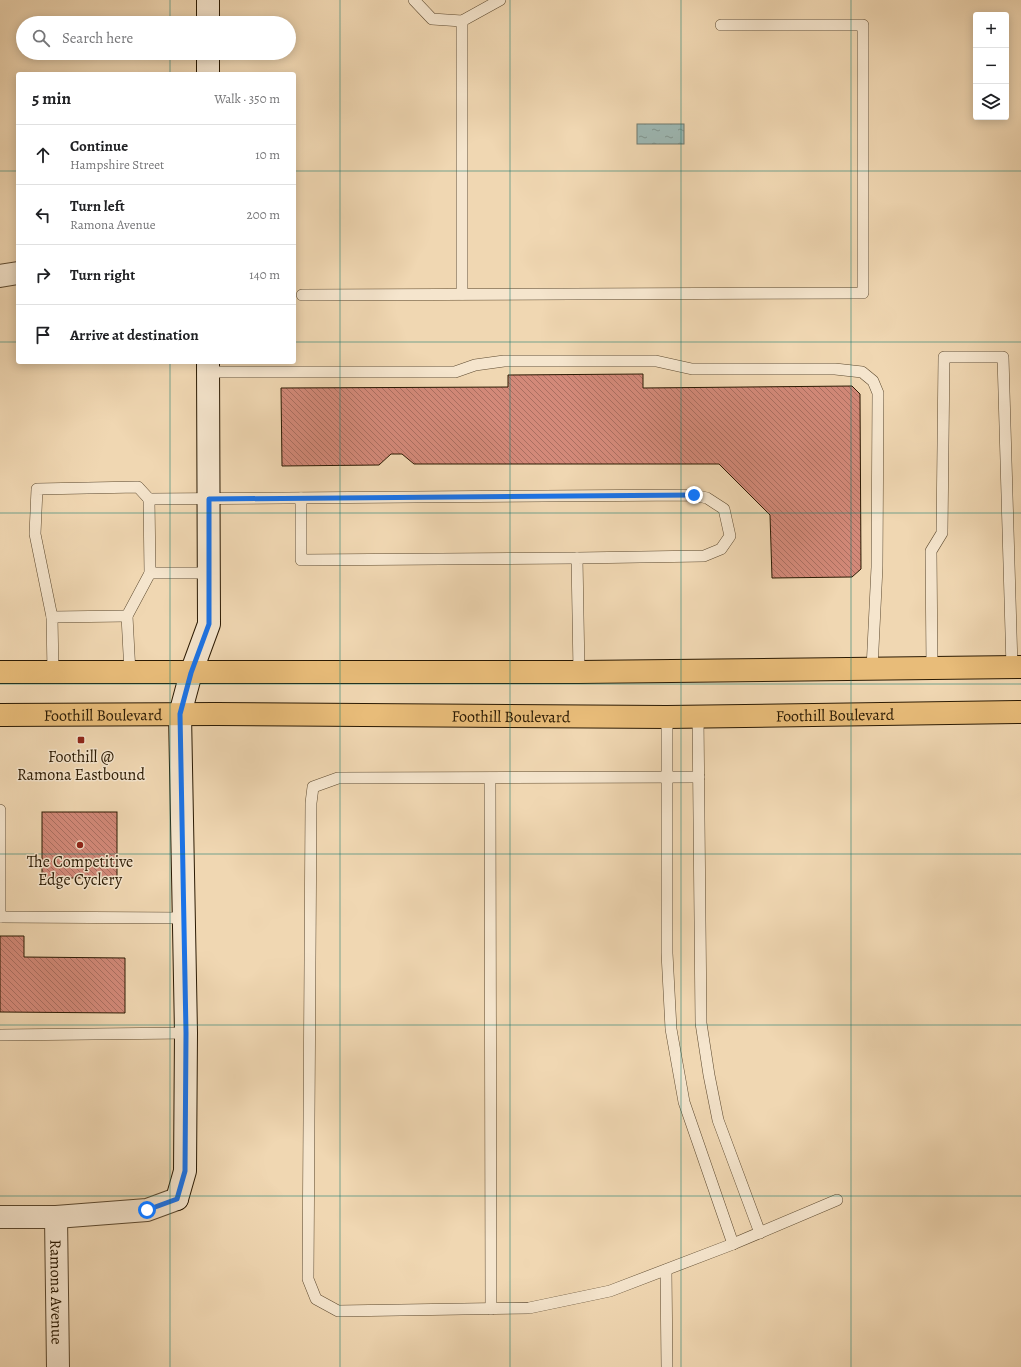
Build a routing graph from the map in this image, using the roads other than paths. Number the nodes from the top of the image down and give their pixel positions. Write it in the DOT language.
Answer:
graph roads {
  1 [pos="208,0"];
  2 [pos="414,0"];
  3 [pos="500,0"];
  4 [pos="208,16"];
  5 [pos="462,21"];
  6 [pos="721,25"];
  7 [pos="208,60"];
  8 [pos="208,72"];
  9 [pos="16,273"];
  10 [pos="0,276"];
  11 [pos="462,294"];
  12 [pos="302,295"];
  13 [pos="208,367"];
  14 [pos="300,498"];
  15 [pos="209,499"];
  16 [pos="149,500"];
  17 [pos="577,558"];
  18 [pos="150,573"];
  19 [pos="209,573"];
  20 [pos="127,616"];
  21 [pos="52,617"];
  22 [pos="1016,667"];
  23 [pos="932,668"];
  24 [pos="872,669"];
  25 [pos="0,672"];
  26 [pos="53,672"];
  27 [pos="579,672"];
  28 [pos="130,673"];
  29 [pos="191,673"];
  30 [pos="1021,712"];
  31 [pos="180,714"];
  32 [pos="0,715"];
  33 [pos="698,716"];
  34 [pos="667,717"];
  35 [pos="667,777"];
  36 [pos="699,777"];
  37 [pos="490,778"];
  38 [pos="0,810"];
  39 [pos="0,917"];
  40 [pos="184,918"];
  41 [pos="186,1033"];
  42 [pos="0,1035"];
  43 [pos="837,1200"];
  44 [pos="0,1217"];
  45 [pos="56,1217"];
  46 [pos="760,1233"];
  47 [pos="733,1244"];
  48 [pos="666,1270"];
  49 [pos="491,1309"];
  50 [pos="58,1367"];
  51 [pos="667,1367"];
  1 -- 4 [label="street"];
  2 -- 5 [label="lane"];
  3 -- 5 [label="lane"];
  5 -- 11 [label="lane"];
  6 -- 11 [label="lane"];
  7 -- 8 [label="street"];
  9 -- 10 [label="street"];
  11 -- 12 [label="lane"];
  13 -- 15 [label="street"];
  13 -- 24 [label="lane"];
  14 -- 15 [label="lane"];
  14 -- 17 [label="lane"];
  14 -- 17 [label="lane"];
  15 -- 16 [label="lane"];
  15 -- 19 [label="street"];
  16 -- 18 [label="lane"];
  16 -- 21 [label="lane"];
  17 -- 27 [label="lane"];
  18 -- 19 [label="lane"];
  18 -- 20 [label="lane"];
  19 -- 29 [label="street"];
  20 -- 21 [label="lane"];
  20 -- 28 [label="lane"];
  21 -- 26 [label="lane"];
  22 -- 23 [label="main road"];
  22 -- 23 [label="lane"];
  23 -- 24 [label="main road"];
  24 -- 27 [label="main road"];
  25 -- 26 [label="main road"];
  26 -- 28 [label="main road"];
  27 -- 29 [label="main road"];
  28 -- 29 [label="main road"];
  29 -- 31 [label="street"];
  30 -- 33 [label="main road, Foothill Boulevard"];
  31 -- 32 [label="main road, Foothill Boulevard"];
  31 -- 34 [label="main road, Foothill Boulevard"];
  31 -- 40 [label="street"];
  33 -- 34 [label="main road, Foothill Boulevard"];
  33 -- 36 [label="lane"];
  34 -- 35 [label="lane"];
  35 -- 36 [label="lane"];
  35 -- 37 [label="lane"];
  35 -- 47 [label="lane"];
  36 -- 46 [label="lane"];
  37 -- 49 [label="lane"];
  37 -- 49 [label="lane"];
  38 -- 39 [label="lane"];
  39 -- 40 [label="lane"];
  40 -- 41 [label="street"];
  41 -- 42 [label="lane"];
  41 -- 45 [label="street"];
  43 -- 46 [label="lane"];
  44 -- 45 [label="street"];
  45 -- 50 [label="street, Ramona Avenue"];
  46 -- 47 [label="lane"];
  47 -- 48 [label="lane"];
  48 -- 49 [label="lane"];
  48 -- 51 [label="lane"];
}
